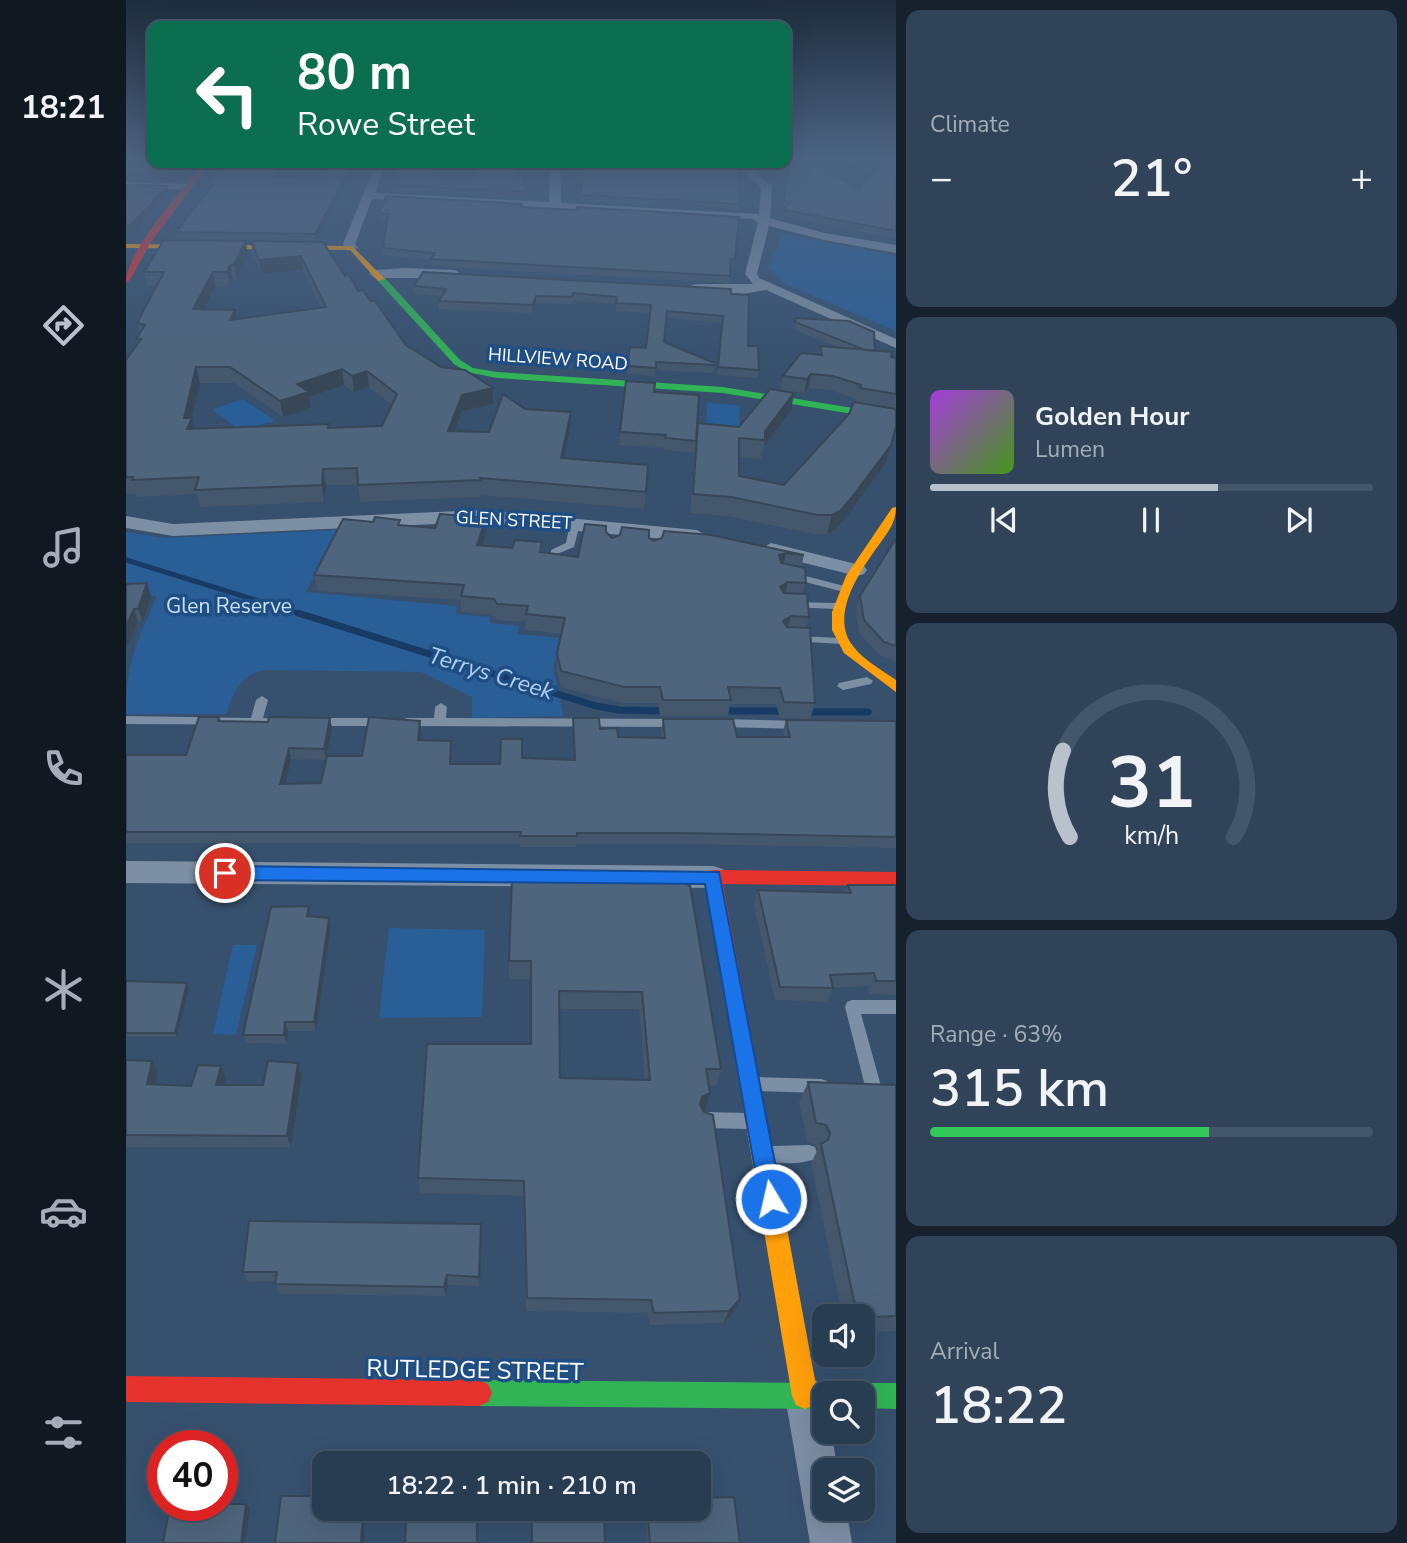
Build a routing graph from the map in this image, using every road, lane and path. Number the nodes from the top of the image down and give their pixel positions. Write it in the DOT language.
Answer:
graph roads {
  1 [pos="156,231"];
  2 [pos="355,231"];
  3 [pos="761,231"];
  4 [pos="800,231"];
  5 [pos="126,246"];
  6 [pos="144,247"];
  7 [pos="352,248"];
  8 [pos="896,249"];
  9 [pos="375,274"];
  10 [pos="464,275"];
  11 [pos="126,280"];
  12 [pos="763,287"];
  13 [pos="687,288"];
  14 [pos="896,344"];
  15 [pos="896,418"];
  16 [pos="896,511"];
  17 [pos="126,522"];
  18 [pos="575,523"];
  19 [pos="720,539"];
  20 [pos="758,546"];
  21 [pos="554,552"];
  22 [pos="857,570"];
  23 [pos="782,574"];
  24 [pos="844,589"];
  25 [pos="785,604"];
  26 [pos="836,606"];
  27 [pos="787,638"];
  28 [pos="844,643"];
  29 [pos="867,681"];
  30 [pos="843,686"];
  31 [pos="892,693"];
  32 [pos="261,700"];
  33 [pos="441,707"];
  34 [pos="126,720"];
  35 [pos="256,722"];
  36 [pos="440,722"];
  37 [pos="698,723"];
  38 [pos="711,723"];
  39 [pos="818,726"];
  40 [pos="126,872"];
  41 [pos="713,877"];
  42 [pos="896,878"];
  43 [pos="896,1007"];
  44 [pos="751,1084"];
  45 [pos="836,1086"];
  46 [pos="872,1086"];
  47 [pos="706,1120"];
  48 [pos="758,1121"];
  49 [pos="809,1153"];
  50 [pos="764,1154"];
  51 [pos="812,1382"];
  52 [pos="126,1389"];
  53 [pos="812,1396"];
  54 [pos="875,1396"];
  55 [pos="896,1396"];
  56 [pos="827,1521"];
  57 [pos="831,1543"];
  1 -- 6 [label="street"];
  2 -- 7 [label="street"];
  3 -- 12 [label="street"];
  4 -- 8 [label="street"];
  5 -- 6 [label="street"];
  6 -- 7 [label="street"];
  6 -- 11 [label="street"];
  7 -- 9 [label="street, HILLVIEW ROAD"];
  9 -- 10 [label="street"];
  9 -- 15 [label="street, HILLVIEW ROAD"];
  12 -- 13 [label="street"];
  12 -- 14 [label="street"];
  16 -- 22 [label="street"];
  17 -- 18 [label="street, GLEN STREET"];
  18 -- 19 [label="street, GLEN STREET"];
  18 -- 21 [label="lane"];
  20 -- 22 [label="street"];
  22 -- 24 [label="street"];
  23 -- 24 [label="lane"];
  24 -- 26 [label="street"];
  25 -- 26 [label="lane"];
  26 -- 28 [label="street"];
  27 -- 28 [label="lane"];
  28 -- 29 [label="street"];
  28 -- 31 [label="street"];
  29 -- 30 [label="lane"];
  29 -- 31 [label="street"];
  32 -- 35 [label="lane"];
  33 -- 36 [label="lane"];
  34 -- 35 [label="lane"];
  35 -- 36 [label="lane"];
  36 -- 37 [label="lane"];
  38 -- 39 [label="lane"];
  40 -- 41 [label="street"];
  41 -- 42 [label="street"];
  41 -- 44 [label="street"];
  43 -- 46 [label="lane"];
  44 -- 45 [label="lane"];
  44 -- 48 [label="street"];
  47 -- 48 [label="lane"];
  48 -- 50 [label="street"];
  49 -- 50 [label="lane"];
  50 -- 51 [label="street"];
  52 -- 53 [label="street, RUTLEDGE STREET"];
  54 -- 55 [label="street"];
  56 -- 57 [label="street"];
}
